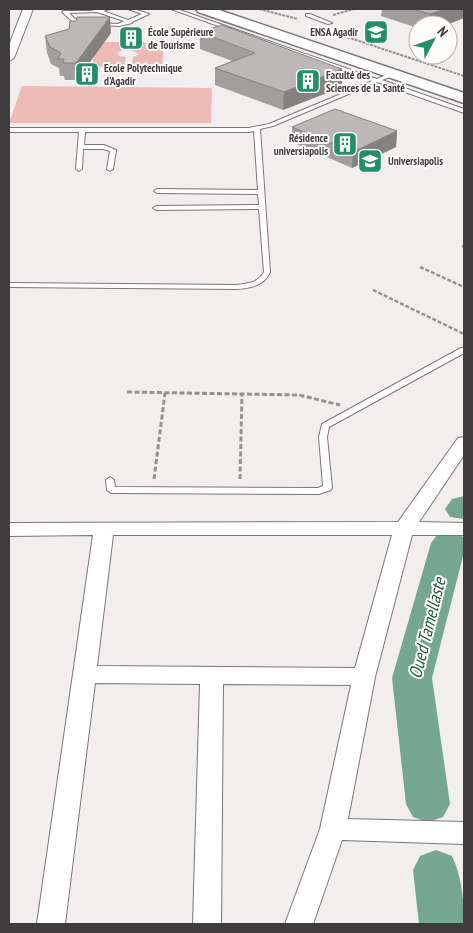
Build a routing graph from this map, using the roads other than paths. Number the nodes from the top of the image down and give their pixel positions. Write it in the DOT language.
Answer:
graph roads {
  1 [pos="28,9"];
  2 [pos="108,9"];
  3 [pos="130,9"];
  4 [pos="173,9"];
  5 [pos="203,9"];
  6 [pos="235,9"];
  7 [pos="65,10"];
  8 [pos="97,11"];
  9 [pos="308,15"];
  10 [pos="139,19"];
  11 [pos="130,22"];
  12 [pos="330,23"];
  13 [pos="9,58"];
  14 [pos="393,74"];
  15 [pos="378,80"];
  16 [pos="464,84"];
  17 [pos="464,98"];
  18 [pos="464,111"];
  19 [pos="257,129"];
  20 [pos="9,130"];
  21 [pos="82,130"];
  22 [pos="80,147"];
  23 [pos="79,169"];
  24 [pos="110,169"];
  25 [pos="157,191"];
  26 [pos="262,192"];
  27 [pos="261,207"];
  28 [pos="156,208"];
  29 [pos="9,285"];
  30 [pos="464,350"];
  31 [pos="464,442"];
  32 [pos="110,480"];
  33 [pos="104,528"];
  34 [pos="9,529"];
  35 [pos="404,529"];
  36 [pos="464,529"];
  37 [pos="84,674"];
  38 [pos="212,676"];
  39 [pos="364,677"];
  40 [pos="333,829"];
  41 [pos="464,833"];
  42 [pos="50,924"];
  43 [pos="207,924"];
  44 [pos="299,924"];
  1 -- 13 [label="street"];
  2 -- 8 [label="lane"];
  2 -- 10 [label="lane"];
  3 -- 10 [label="lane"];
  4 -- 15 [label="lane"];
  5 -- 14 [label="main road"];
  6 -- 16 [label="main road"];
  7 -- 8 [label="lane"];
  7 -- 11 [label="lane"];
  8 -- 11 [label="lane"];
  9 -- 12 [label="lane"];
  10 -- 11 [label="lane"];
  14 -- 15 [label="lane"];
  14 -- 17 [label="main road"];
  15 -- 18 [label="lane"];
  15 -- 19 [label="lane"];
  19 -- 21 [label="lane"];
  19 -- 26 [label="lane"];
  20 -- 21 [label="lane"];
  21 -- 22 [label="lane"];
  22 -- 23 [label="lane"];
  22 -- 24 [label="lane"];
  25 -- 26 [label="lane"];
  26 -- 27 [label="lane"];
  27 -- 28 [label="lane"];
  27 -- 29 [label="lane"];
  30 -- 32 [label="lane"];
  31 -- 35 [label="street"];
  33 -- 34 [label="street"];
  33 -- 35 [label="street"];
  33 -- 37 [label="street"];
  35 -- 36 [label="street"];
  35 -- 39 [label="street"];
  37 -- 38 [label="street"];
  37 -- 42 [label="street"];
  38 -- 39 [label="street"];
  38 -- 43 [label="street"];
  39 -- 40 [label="street"];
  40 -- 41 [label="street"];
  40 -- 44 [label="street"];
}
